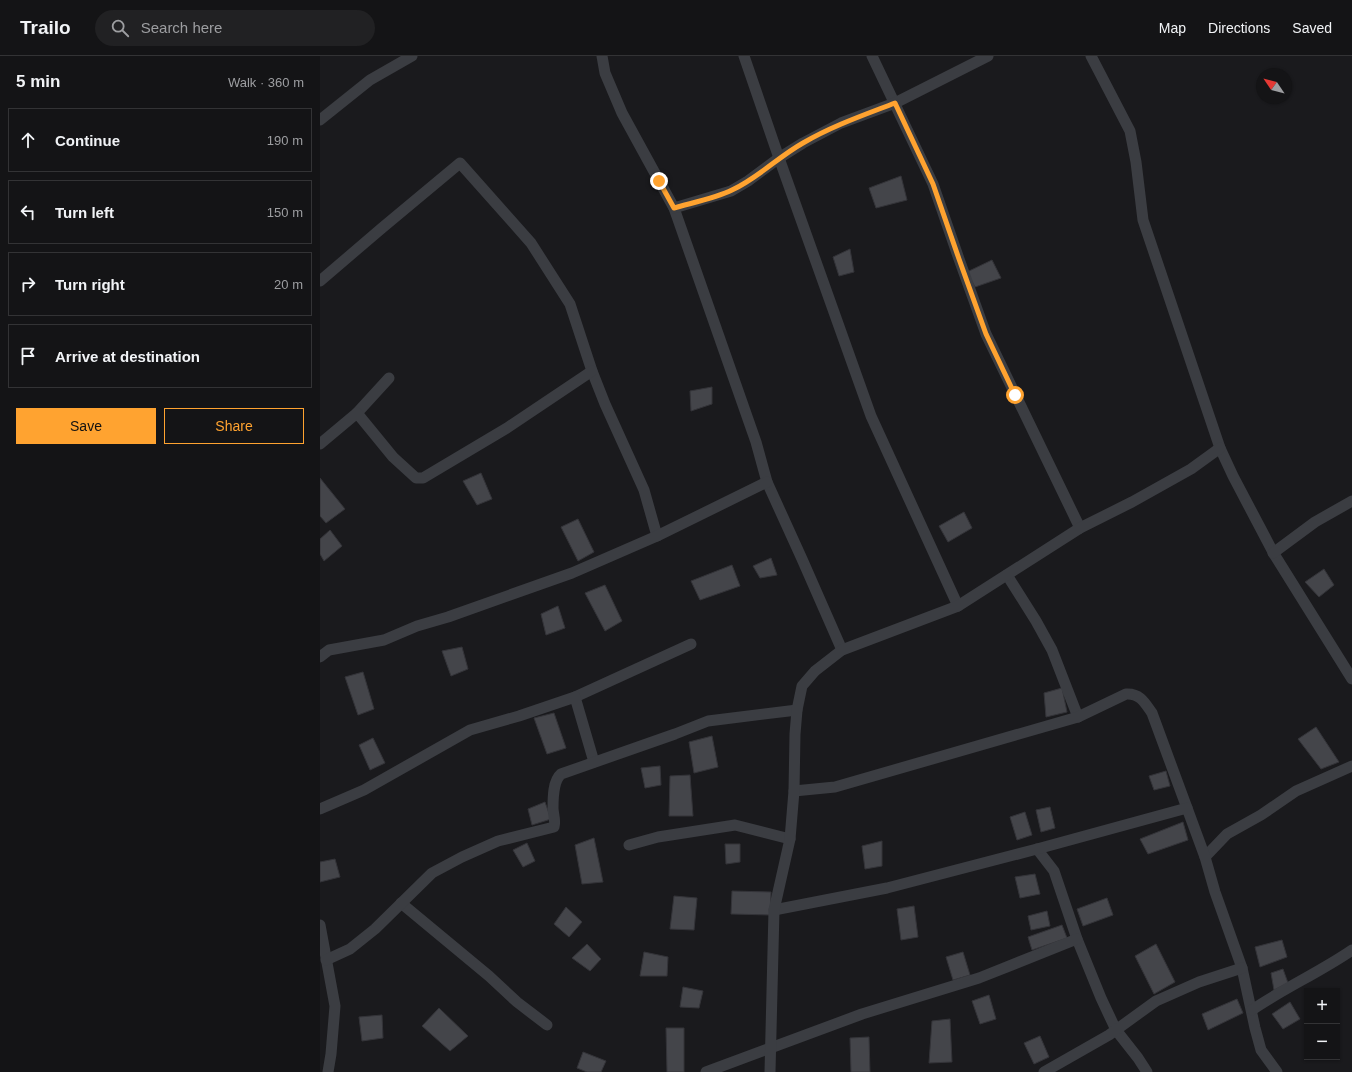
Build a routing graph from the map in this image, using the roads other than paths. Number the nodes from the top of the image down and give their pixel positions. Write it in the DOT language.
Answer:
graph roads {
  1 [pos="412,56"];
  2 [pos="602,56"];
  3 [pos="744,56"];
  4 [pos="872,56"];
  5 [pos="988,56"];
  6 [pos="1091,56"];
  7 [pos="895,103"];
  8 [pos="320,120"];
  9 [pos="778,158"];
  10 [pos="674,208"];
  11 [pos="320,281"];
  12 [pos="592,371"];
  13 [pos="389,378"];
  14 [pos="357,413"];
  15 [pos="320,444"];
  16 [pos="1220,448"];
  17 [pos="766,482"];
  18 [pos="1352,501"];
  19 [pos="1080,528"];
  20 [pos="657,536"];
  21 [pos="1273,552"];
  22 [pos="1007,575"];
  23 [pos="958,606"];
  24 [pos="691,644"];
  25 [pos="842,650"];
  26 [pos="320,657"];
  27 [pos="1352,679"];
  28 [pos="575,697"];
  29 [pos="797,710"];
  30 [pos="1078,718"];
  31 [pos="594,762"];
  32 [pos="1352,766"];
  33 [pos="794,791"];
  34 [pos="1187,808"];
  35 [pos="320,809"];
  36 [pos="790,839"];
  37 [pos="629,845"];
  38 [pos="1037,849"];
  39 [pos="1205,857"];
  40 [pos="401,903"];
  41 [pos="774,910"];
  42 [pos="320,925"];
  43 [pos="1077,939"];
  44 [pos="1352,950"];
  45 [pos="326,960"];
  46 [pos="1242,968"];
  47 [pos="1252,1010"];
  48 [pos="547,1025"];
  49 [pos="1116,1030"];
  50 [pos="771,1048"];
  51 [pos="328,1072"];
  52 [pos="706,1072"];
  53 [pos="770,1072"];
  54 [pos="1044,1072"];
  55 [pos="1146,1072"];
  56 [pos="1277,1072"];
  1 -- 8 [label="street"];
  2 -- 10 [label="street"];
  3 -- 9 [label="street"];
  4 -- 7 [label="street"];
  5 -- 7 [label="street"];
  6 -- 16 [label="street"];
  7 -- 9 [label="street"];
  7 -- 19 [label="street"];
  9 -- 10 [label="street"];
  9 -- 23 [label="street"];
  10 -- 17 [label="street"];
  11 -- 12 [label="street"];
  12 -- 14 [label="street"];
  12 -- 20 [label="street"];
  13 -- 14 [label="street"];
  14 -- 15 [label="street"];
  16 -- 19 [label="street"];
  16 -- 21 [label="street"];
  17 -- 20 [label="street"];
  17 -- 25 [label="street"];
  18 -- 21 [label="street"];
  19 -- 22 [label="street"];
  20 -- 26 [label="street"];
  21 -- 27 [label="street"];
  22 -- 23 [label="street"];
  22 -- 30 [label="street"];
  23 -- 25 [label="street"];
  24 -- 28 [label="street"];
  25 -- 29 [label="street"];
  28 -- 31 [label="street"];
  28 -- 35 [label="street"];
  29 -- 31 [label="street"];
  29 -- 33 [label="street"];
  30 -- 33 [label="street"];
  30 -- 34 [label="street"];
  31 -- 40 [label="street"];
  32 -- 39 [label="street"];
  33 -- 36 [label="street"];
  34 -- 38 [label="street"];
  34 -- 39 [label="street"];
  36 -- 37 [label="street"];
  36 -- 41 [label="street"];
  38 -- 41 [label="street"];
  38 -- 43 [label="street"];
  39 -- 46 [label="street"];
  40 -- 45 [label="street"];
  40 -- 48 [label="street"];
  41 -- 50 [label="street"];
  42 -- 45 [label="street"];
  43 -- 49 [label="street"];
  43 -- 50 [label="street"];
  44 -- 47 [label="street"];
  45 -- 51 [label="street"];
  46 -- 47 [label="street"];
  46 -- 49 [label="street"];
  47 -- 56 [label="street"];
  49 -- 54 [label="street"];
  49 -- 55 [label="street"];
  50 -- 52 [label="street"];
  50 -- 53 [label="street"];
}
